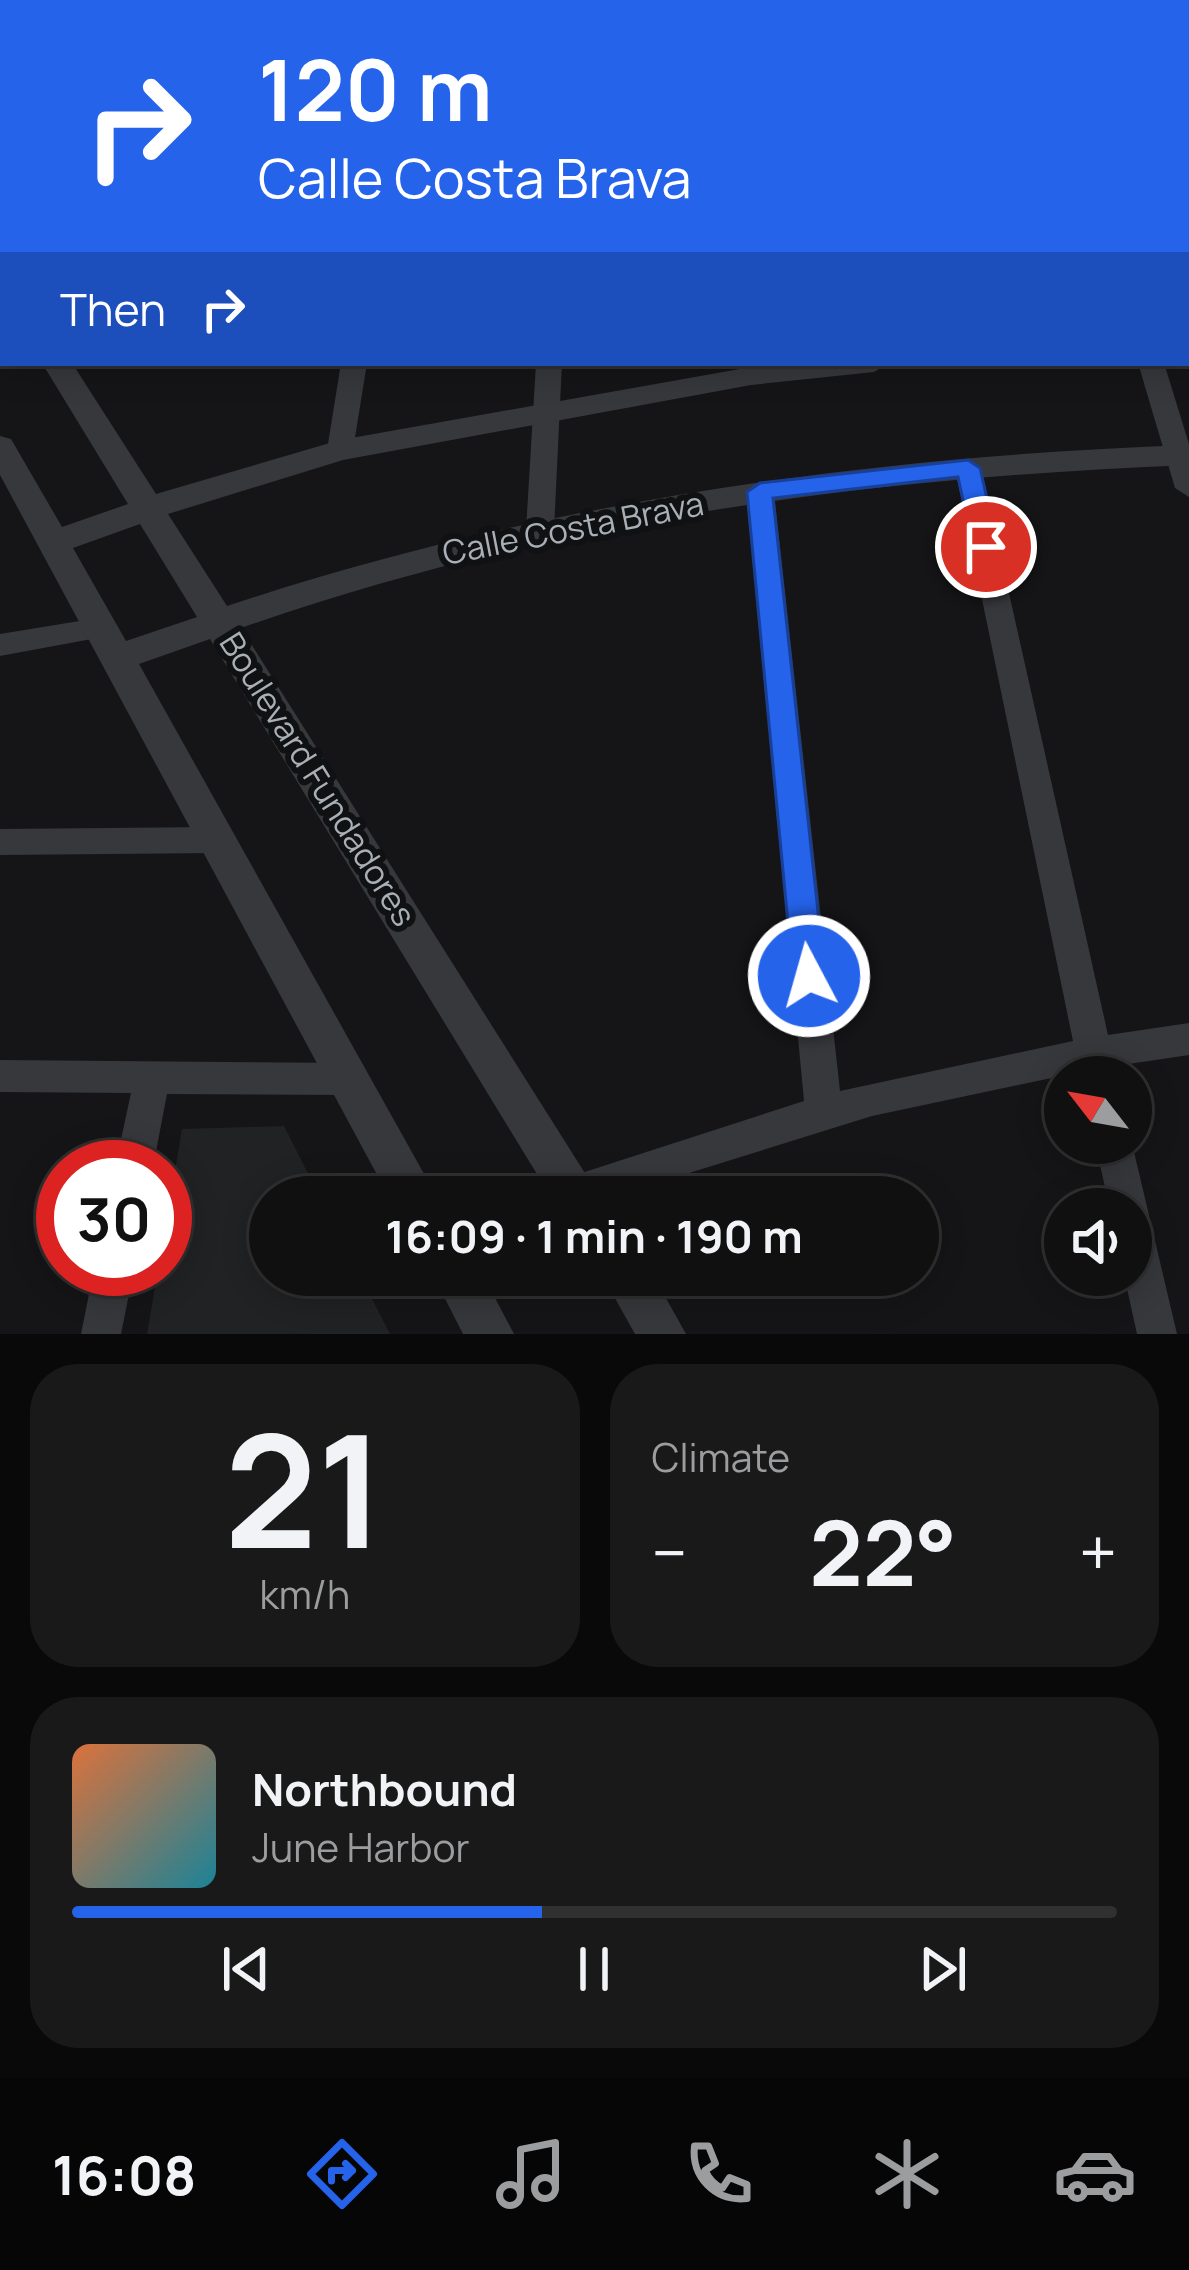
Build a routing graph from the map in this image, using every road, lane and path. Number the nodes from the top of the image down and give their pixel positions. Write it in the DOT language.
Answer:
graph roads {
  1 [pos="59,366"];
  2 [pos="354,366"];
  3 [pos="549,366"];
  4 [pos="812,366"];
  5 [pos="1152,366"];
  6 [pos="750,369"];
  7 [pos="546,411"];
  8 [pos="0,446"];
  9 [pos="340,450"];
  10 [pos="1183,455"];
  11 [pos="968,468"];
  12 [pos="1189,488"];
  13 [pos="760,492"];
  14 [pos="149,508"];
  15 [pos="539,530"];
  16 [pos="55,542"];
  17 [pos="218,622"];
  18 [pos="106,644"];
  19 [pos="0,645"];
  20 [pos="216,840"];
  21 [pos="0,842"];
  22 [pos="1189,1039"];
  23 [pos="1094,1056"];
  24 [pos="1126,1056"];
  25 [pos="1044,1073"];
  26 [pos="0,1076"];
  27 [pos="351,1078"];
  28 [pos="152,1079"];
  29 [pos="823,1109"];
  30 [pos="140,1140"];
  31 [pos="403,1176"];
  32 [pos="559,1176"];
  33 [pos="629,1176"];
  34 [pos="109,1296"];
  35 [pos="469,1296"];
  36 [pos="639,1296"];
  37 [pos="1148,1296"];
  38 [pos="101,1334"];
  39 [pos="490,1334"];
  40 [pos="662,1334"];
  41 [pos="1157,1334"];
  1 -- 14 [label="street, Boulevard Fundadores"];
  2 -- 9 [label="street"];
  3 -- 7 [label="street"];
  4 -- 6 [label="street"];
  5 -- 10 [label="street"];
  6 -- 7 [label="street"];
  7 -- 9 [label="street"];
  7 -- 15 [label="street"];
  8 -- 16 [label="street"];
  9 -- 14 [label="street"];
  10 -- 11 [label="street, Calle Costa Brava"];
  10 -- 12 [label="street"];
  11 -- 13 [label="street, Calle Costa Brava"];
  11 -- 23 [label="street"];
  13 -- 15 [label="street, Calle Costa Brava"];
  13 -- 29 [label="street"];
  14 -- 16 [label="street"];
  14 -- 17 [label="street, Boulevard Fundadores"];
  15 -- 17 [label="street, Calle Costa Brava"];
  16 -- 18 [label="street"];
  17 -- 18 [label="street, Calle Costa Brava"];
  17 -- 32 [label="street, Boulevard Fundadores"];
  18 -- 19 [label="street"];
  18 -- 20 [label="street"];
  20 -- 21 [label="street"];
  20 -- 27 [label="street"];
  22 -- 24 [label="street"];
  25 -- 29 [label="street"];
  26 -- 28 [label="street"];
  27 -- 28 [label="street"];
  27 -- 31 [label="street"];
  28 -- 30 [label="street"];
  29 -- 33 [label="street"];
  34 -- 38 [label="street"];
  35 -- 39 [label="street"];
  36 -- 40 [label="street"];
  37 -- 41 [label="street"];
}
